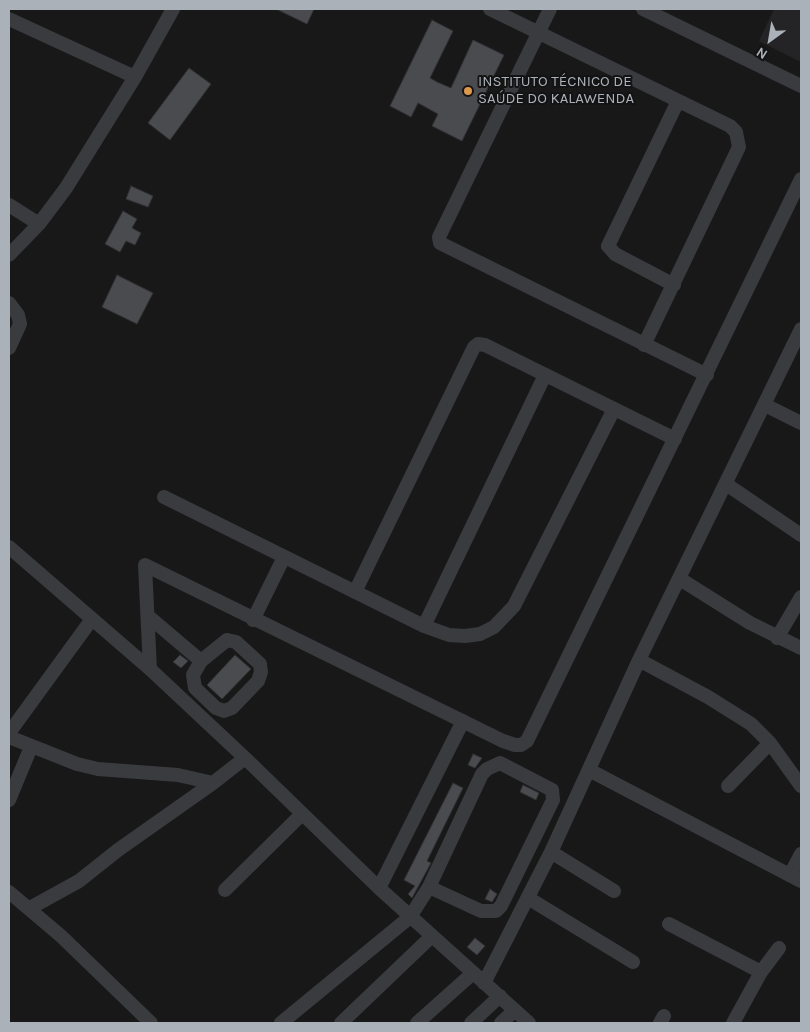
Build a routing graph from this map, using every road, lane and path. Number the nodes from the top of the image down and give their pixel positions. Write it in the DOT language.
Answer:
graph roads {
  1 [pos="173,9"];
  2 [pos="490,9"];
  3 [pos="550,9"];
  4 [pos="643,9"];
  5 [pos="10,22"];
  6 [pos="538,32"];
  7 [pos="135,77"];
  8 [pos="801,86"];
  9 [pos="678,100"];
  10 [pos="801,179"];
  11 [pos="9,206"];
  12 [pos="39,224"];
  13 [pos="9,255"];
  14 [pos="674,284"];
  15 [pos="9,303"];
  16 [pos="801,329"];
  17 [pos="644,345"];
  18 [pos="9,348"];
  19 [pos="545,375"];
  20 [pos="707,375"];
  21 [pos="765,405"];
  22 [pos="614,409"];
  23 [pos="801,423"];
  24 [pos="675,439"];
  25 [pos="726,484"];
  26 [pos="164,497"];
  27 [pos="801,535"];
  28 [pos="9,548"];
  29 [pos="284,557"];
  30 [pos="680,579"];
  31 [pos="356,592"];
  32 [pos="801,598"];
  33 [pos="148,616"];
  34 [pos="92,619"];
  35 [pos="253,620"];
  36 [pos="424,626"];
  37 [pos="777,638"];
  38 [pos="801,648"];
  39 [pos="639,660"];
  40 [pos="201,661"];
  41 [pos="150,669"];
  42 [pos="463,721"];
  43 [pos="9,733"];
  44 [pos="9,737"];
  45 [pos="770,743"];
  46 [pos="31,747"];
  47 [pos="246,758"];
  48 [pos="589,770"];
  49 [pos="213,783"];
  50 [pos="728,786"];
  51 [pos="801,786"];
  52 [pos="9,800"];
  53 [pos="302,814"];
  54 [pos="551,852"];
  55 [pos="801,854"];
  56 [pos="796,878"];
  57 [pos="429,887"];
  58 [pos="379,888"];
  59 [pos="225,890"];
  60 [pos="614,891"];
  61 [pos="9,892"];
  62 [pos="528,898"];
  63 [pos="30,908"];
  64 [pos="410,917"];
  65 [pos="669,924"];
  66 [pos="432,936"];
  67 [pos="779,948"];
  68 [pos="633,962"];
  69 [pos="761,972"];
  70 [pos="473,973"];
  71 [pos="484,983"];
  72 [pos="500,996"];
  73 [pos="515,1010"];
  74 [pos="151,1023"];
  75 [pos="281,1023"];
  76 [pos="341,1023"];
  77 [pos="417,1023"];
  78 [pos="471,1023"];
  79 [pos="501,1023"];
  80 [pos="529,1023"];
  81 [pos="733,1023"];
  1 -- 7 [label="street"];
  2 -- 6 [label="street"];
  3 -- 6 [label="street"];
  4 -- 8 [label="street"];
  5 -- 7 [label="street"];
  6 -- 9 [label="street"];
  6 -- 17 [label="street"];
  7 -- 12 [label="street"];
  9 -- 14 [label="street"];
  9 -- 14 [label="street"];
  10 -- 20 [label="street"];
  11 -- 12 [label="street"];
  12 -- 13 [label="street"];
  14 -- 17 [label="street"];
  15 -- 18 [label="street"];
  16 -- 21 [label="street"];
  17 -- 20 [label="street"];
  19 -- 22 [label="street"];
  19 -- 31 [label="street"];
  19 -- 36 [label="street"];
  20 -- 24 [label="street"];
  21 -- 23 [label="street"];
  21 -- 25 [label="street"];
  22 -- 24 [label="street"];
  22 -- 36 [label="street"];
  24 -- 42 [label="street"];
  25 -- 27 [label="street"];
  25 -- 30 [label="street"];
  26 -- 29 [label="street"];
  28 -- 34 [label="street"];
  29 -- 31 [label="street"];
  29 -- 35 [label="street"];
  30 -- 37 [label="street"];
  30 -- 39 [label="street"];
  31 -- 36 [label="street"];
  32 -- 37 [label="street"];
  33 -- 35 [label="street"];
  33 -- 40 [label="street"];
  33 -- 41 [label="street"];
  34 -- 41 [label="street"];
  34 -- 43 [label="street"];
  35 -- 42 [label="street"];
  37 -- 38 [label="street"];
  39 -- 45 [label="street"];
  39 -- 48 [label="street"];
  40 -- 40 [label="street"];
  41 -- 47 [label="street"];
  42 -- 58 [label="street"];
  44 -- 46 [label="street"];
  45 -- 50 [label="street"];
  45 -- 51 [label="street"];
  46 -- 49 [label="street"];
  46 -- 52 [label="street"];
  47 -- 49 [label="street"];
  47 -- 53 [label="street"];
  48 -- 54 [label="street"];
  48 -- 56 [label="street"];
  49 -- 63 [label="street"];
  53 -- 58 [label="street"];
  53 -- 59 [label="street"];
  54 -- 60 [label="street"];
  54 -- 62 [label="street"];
  55 -- 56 [label="street"];
  57 -- 57 [label="street"];
  57 -- 64 [label="street"];
  58 -- 64 [label="street"];
  61 -- 63 [label="street"];
  62 -- 68 [label="street"];
  62 -- 71 [label="street"];
  63 -- 74 [label="street"];
  64 -- 66 [label="street"];
  64 -- 75 [label="street"];
  65 -- 69 [label="street"];
  66 -- 70 [label="street"];
  66 -- 76 [label="street"];
  67 -- 69 [label="street"];
  69 -- 81 [label="street"];
  70 -- 71 [label="street"];
  70 -- 77 [label="street"];
  71 -- 72 [label="street"];
  72 -- 73 [label="street"];
  72 -- 78 [label="street"];
  73 -- 79 [label="street"];
  73 -- 80 [label="street"];
}
